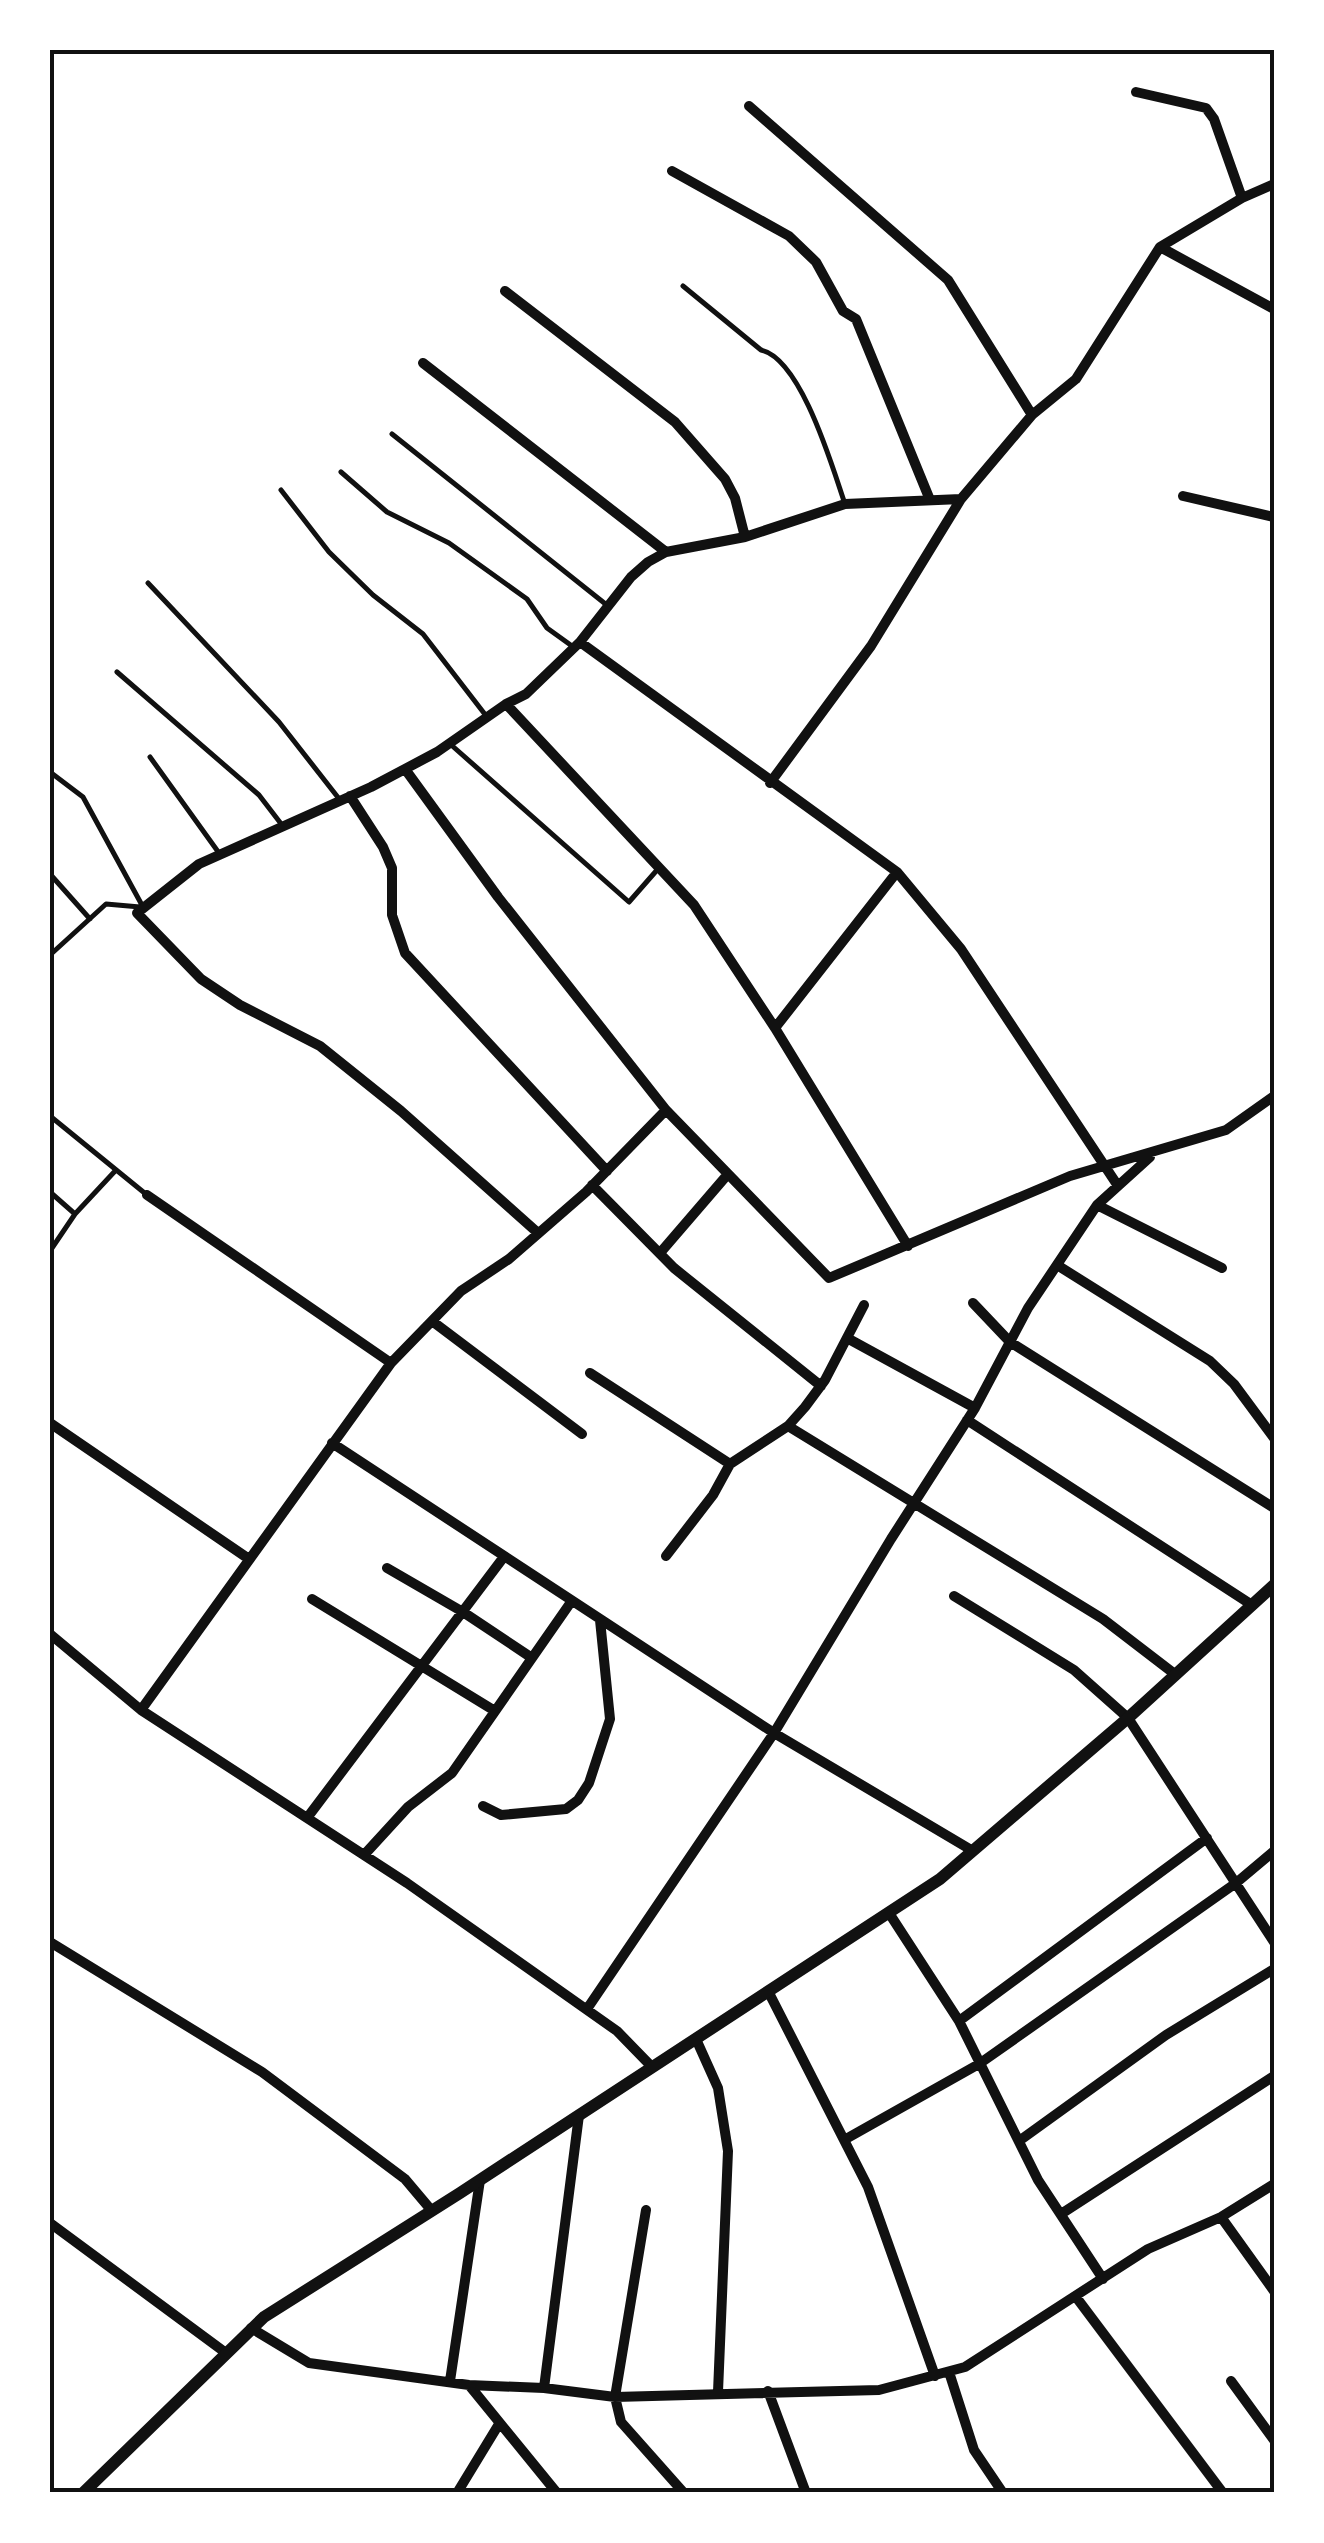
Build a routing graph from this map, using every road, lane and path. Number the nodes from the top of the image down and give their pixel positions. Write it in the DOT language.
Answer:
graph roads {
  1 [pos="1136,92"];
  2 [pos="749,106"];
  3 [pos="672,171"];
  4 [pos="1274,184"];
  5 [pos="1242,198"];
  6 [pos="1160,248"];
  7 [pos="683,286"];
  8 [pos="504,291"];
  9 [pos="1274,308"];
  10 [pos="423,363"];
  11 [pos="1032,416"];
  12 [pos="392,434"];
  13 [pos="341,472"];
  14 [pos="281,490"];
  15 [pos="1182,496"];
  16 [pos="961,499"];
  17 [pos="930,500"];
  18 [pos="845,504"];
  19 [pos="1274,516"];
  20 [pos="745,537"];
  21 [pos="666,552"];
  22 [pos="148,583"];
  23 [pos="608,606"];
  24 [pos="577,645"];
  25 [pos="117,672"];
  26 [pos="506,704"];
  27 [pos="487,717"];
  28 [pos="449,744"];
  29 [pos="150,756"];
  30 [pos="406,768"];
  31 [pos="50,772"];
  32 [pos="770,783"];
  33 [pos="345,798"];
  34 [pos="284,827"];
  35 [pos="221,855"];
  36 [pos="659,868"];
  37 [pos="897,872"];
  38 [pos="50,874"];
  39 [pos="143,907"];
  40 [pos="90,919"];
  41 [pos="50,955"];
  42 [pos="775,1028"];
  43 [pos="1274,1096"];
  44 [pos="666,1110"];
  45 [pos="50,1116"];
  46 [pos="1154,1152"];
  47 [pos="1105,1166"];
  48 [pos="116,1170"];
  49 [pos="607,1171"];
  50 [pos="728,1174"];
  51 [pos="592,1186"];
  52 [pos="1118,1186"];
  53 [pos="50,1192"];
  54 [pos="147,1194"];
  55 [pos="1097,1205"];
  56 [pos="75,1214"];
  57 [pos="538,1233"];
  58 [pos="908,1246"];
  59 [pos="50,1252"];
  60 [pos="660,1253"];
  61 [pos="1057,1265"];
  62 [pos="1222,1268"];
  63 [pos="973,1302"];
  64 [pos="864,1305"];
  65 [pos="432,1321"];
  66 [pos="847,1338"];
  67 [pos="1010,1342"];
  68 [pos="391,1363"];
  69 [pos="590,1373"];
  70 [pos="821,1386"];
  71 [pos="975,1408"];
  72 [pos="967,1420"];
  73 [pos="50,1423"];
  74 [pos="788,1426"];
  75 [pos="582,1434"];
  76 [pos="1274,1438"];
  77 [pos="332,1443"];
  78 [pos="730,1464"];
  79 [pos="913,1505"];
  80 [pos="1274,1508"];
  81 [pos="666,1556"];
  82 [pos="503,1558"];
  83 [pos="248,1559"];
  84 [pos="387,1568"];
  85 [pos="1274,1585"];
  86 [pos="954,1596"];
  87 [pos="312,1599"];
  88 [pos="572,1602"];
  89 [pos="1252,1604"];
  90 [pos="462,1612"];
  91 [pos="600,1620"];
  92 [pos="50,1634"];
  93 [pos="532,1658"];
  94 [pos="422,1666"];
  95 [pos="1176,1675"];
  96 [pos="140,1710"];
  97 [pos="495,1710"];
  98 [pos="1128,1718"];
  99 [pos="774,1733"];
  100 [pos="483,1806"];
  101 [pos="307,1818"];
  102 [pos="1207,1838"];
  103 [pos="972,1851"];
  104 [pos="1274,1851"];
  105 [pos="364,1855"];
  106 [pos="1236,1883"];
  107 [pos="889,1912"];
  108 [pos="50,1942"];
  109 [pos="1274,1942"];
  110 [pos="1274,1969"];
  111 [pos="768,1992"];
  112 [pos="586,2009"];
  113 [pos="959,2022"];
  114 [pos="696,2038"];
  115 [pos="978,2064"];
  116 [pos="652,2068"];
  117 [pos="1274,2076"];
  118 [pos="579,2115"];
  119 [pos="844,2140"];
  120 [pos="1019,2141"];
  121 [pos="480,2180"];
  122 [pos="1274,2184"];
  123 [pos="432,2210"];
  124 [pos="646,2210"];
  125 [pos="1061,2214"];
  126 [pos="1221,2216"];
  127 [pos="50,2222"];
  128 [pos="1103,2279"];
  129 [pos="1274,2292"];
  130 [pos="1076,2296"];
  131 [pos="252,2328"];
  132 [pos="226,2353"];
  133 [pos="949,2372"];
  134 [pos="935,2376"];
  135 [pos="450,2381"];
  136 [pos="1232,2381"];
  137 [pos="469,2385"];
  138 [pos="544,2388"];
  139 [pos="768,2391"];
  140 [pos="718,2392"];
  141 [pos="614,2397"];
  142 [pos="499,2424"];
  143 [pos="1274,2440"];
  144 [pos="82,2493"];
  145 [pos="457,2493"];
  146 [pos="557,2493"];
  147 [pos="684,2493"];
  148 [pos="806,2493"];
  149 [pos="1003,2493"];
  150 [pos="1222,2493"];
  1 -- 5 [label="street"];
  2 -- 11 [label="street"];
  3 -- 17 [label="street"];
  4 -- 5 [label="street"];
  5 -- 6 [label="street"];
  6 -- 9 [label="street"];
  6 -- 11 [label="street"];
  7 -- 18 [label="lane"];
  8 -- 20 [label="street"];
  10 -- 21 [label="street"];
  11 -- 16 [label="street"];
  12 -- 23 [label="lane"];
  13 -- 24 [label="lane"];
  14 -- 27 [label="lane"];
  15 -- 19 [label="street"];
  16 -- 17 [label="street"];
  16 -- 32 [label="street"];
  17 -- 18 [label="street"];
  18 -- 20 [label="street"];
  20 -- 21 [label="street"];
  21 -- 23 [label="street"];
  22 -- 33 [label="lane"];
  23 -- 24 [label="street"];
  24 -- 26 [label="street"];
  24 -- 32 [label="street"];
  25 -- 34 [label="lane"];
  26 -- 27 [label="street"];
  26 -- 36 [label="street"];
  27 -- 28 [label="street"];
  28 -- 30 [label="street"];
  28 -- 36 [label="lane"];
  29 -- 35 [label="lane"];
  30 -- 33 [label="street"];
  30 -- 44 [label="street"];
  31 -- 39 [label="lane"];
  32 -- 37 [label="street"];
  33 -- 34 [label="street"];
  33 -- 49 [label="street"];
  34 -- 35 [label="street"];
  35 -- 39 [label="street"];
  36 -- 42 [label="street"];
  37 -- 42 [label="street"];
  37 -- 47 [label="street"];
  38 -- 40 [label="lane"];
  39 -- 40 [label="lane"];
  39 -- 57 [label="street"];
  40 -- 41 [label="lane"];
  42 -- 58 [label="street"];
  43 -- 46 [label="street"];
  44 -- 49 [label="street"];
  44 -- 50 [label="street"];
  45 -- 48 [label="lane"];
  46 -- 47 [label="street"];
  46 -- 52 [label="street"];
  47 -- 52 [label="street"];
  47 -- 58 [label="street"];
  48 -- 54 [label="lane"];
  48 -- 56 [label="lane"];
  49 -- 51 [label="street"];
  50 -- 58 [label="street"];
  50 -- 60 [label="street"];
  51 -- 57 [label="street"];
  51 -- 60 [label="street"];
  52 -- 55 [label="street"];
  53 -- 56 [label="lane"];
  54 -- 68 [label="street"];
  55 -- 61 [label="street"];
  55 -- 62 [label="street"];
  56 -- 59 [label="lane"];
  57 -- 65 [label="street"];
  60 -- 70 [label="street"];
  61 -- 67 [label="street"];
  61 -- 76 [label="street"];
  63 -- 67 [label="street"];
  64 -- 66 [label="street"];
  65 -- 68 [label="street"];
  65 -- 75 [label="street"];
  66 -- 70 [label="street"];
  66 -- 71 [label="street"];
  67 -- 71 [label="street"];
  67 -- 80 [label="street"];
  68 -- 77 [label="street"];
  69 -- 78 [label="street"];
  70 -- 74 [label="street"];
  71 -- 72 [label="street"];
  72 -- 79 [label="street"];
  72 -- 89 [label="street"];
  73 -- 83 [label="street"];
  74 -- 78 [label="street"];
  74 -- 79 [label="street"];
  77 -- 82 [label="street"];
  77 -- 83 [label="street"];
  78 -- 81 [label="street"];
  79 -- 95 [label="street"];
  79 -- 99 [label="street"];
  82 -- 88 [label="street"];
  82 -- 90 [label="street"];
  83 -- 96 [label="street"];
  84 -- 90 [label="street"];
  85 -- 89 [label="street"];
  86 -- 98 [label="street"];
  87 -- 94 [label="street"];
  88 -- 91 [label="street"];
  88 -- 93 [label="street"];
  89 -- 95 [label="street"];
  90 -- 93 [label="street"];
  90 -- 94 [label="street"];
  91 -- 99 [label="street"];
  91 -- 100 [label="street"];
  92 -- 96 [label="street"];
  93 -- 97 [label="street"];
  94 -- 97 [label="street"];
  94 -- 101 [label="street"];
  95 -- 98 [label="street"];
  96 -- 101 [label="street"];
  97 -- 105 [label="street"];
  98 -- 102 [label="street"];
  98 -- 103 [label="street"];
  99 -- 103 [label="street"];
  99 -- 112 [label="street"];
  101 -- 105 [label="street"];
  102 -- 106 [label="street"];
  102 -- 113 [label="street"];
  103 -- 107 [label="street"];
  104 -- 106 [label="street"];
  105 -- 112 [label="street"];
  106 -- 109 [label="street"];
  106 -- 115 [label="street"];
  107 -- 111 [label="street"];
  107 -- 113 [label="street"];
  108 -- 123 [label="street"];
  110 -- 120 [label="street"];
  111 -- 114 [label="street"];
  111 -- 119 [label="street"];
  112 -- 116 [label="street"];
  113 -- 115 [label="street"];
  114 -- 116 [label="street"];
  114 -- 140 [label="street"];
  115 -- 119 [label="street"];
  115 -- 120 [label="street"];
  116 -- 118 [label="street"];
  117 -- 125 [label="street"];
  118 -- 121 [label="street"];
  118 -- 138 [label="street"];
  119 -- 134 [label="street"];
  120 -- 125 [label="street"];
  121 -- 123 [label="street"];
  121 -- 135 [label="street"];
  122 -- 126 [label="street"];
  123 -- 131 [label="street"];
  124 -- 141 [label="street"];
  125 -- 128 [label="street"];
  126 -- 128 [label="street"];
  126 -- 129 [label="street"];
  127 -- 132 [label="street"];
  128 -- 130 [label="street"];
  130 -- 133 [label="street"];
  130 -- 150 [label="street"];
  131 -- 132 [label="street"];
  131 -- 135 [label="street"];
  132 -- 144 [label="street"];
  133 -- 134 [label="street"];
  133 -- 149 [label="street"];
  134 -- 139 [label="street"];
  135 -- 137 [label="street"];
  136 -- 143 [label="street"];
  137 -- 138 [label="street"];
  137 -- 142 [label="street"];
  138 -- 141 [label="street"];
  139 -- 140 [label="street"];
  139 -- 148 [label="street"];
  140 -- 141 [label="street"];
  141 -- 147 [label="street"];
  142 -- 145 [label="street"];
  142 -- 146 [label="street"];
}
